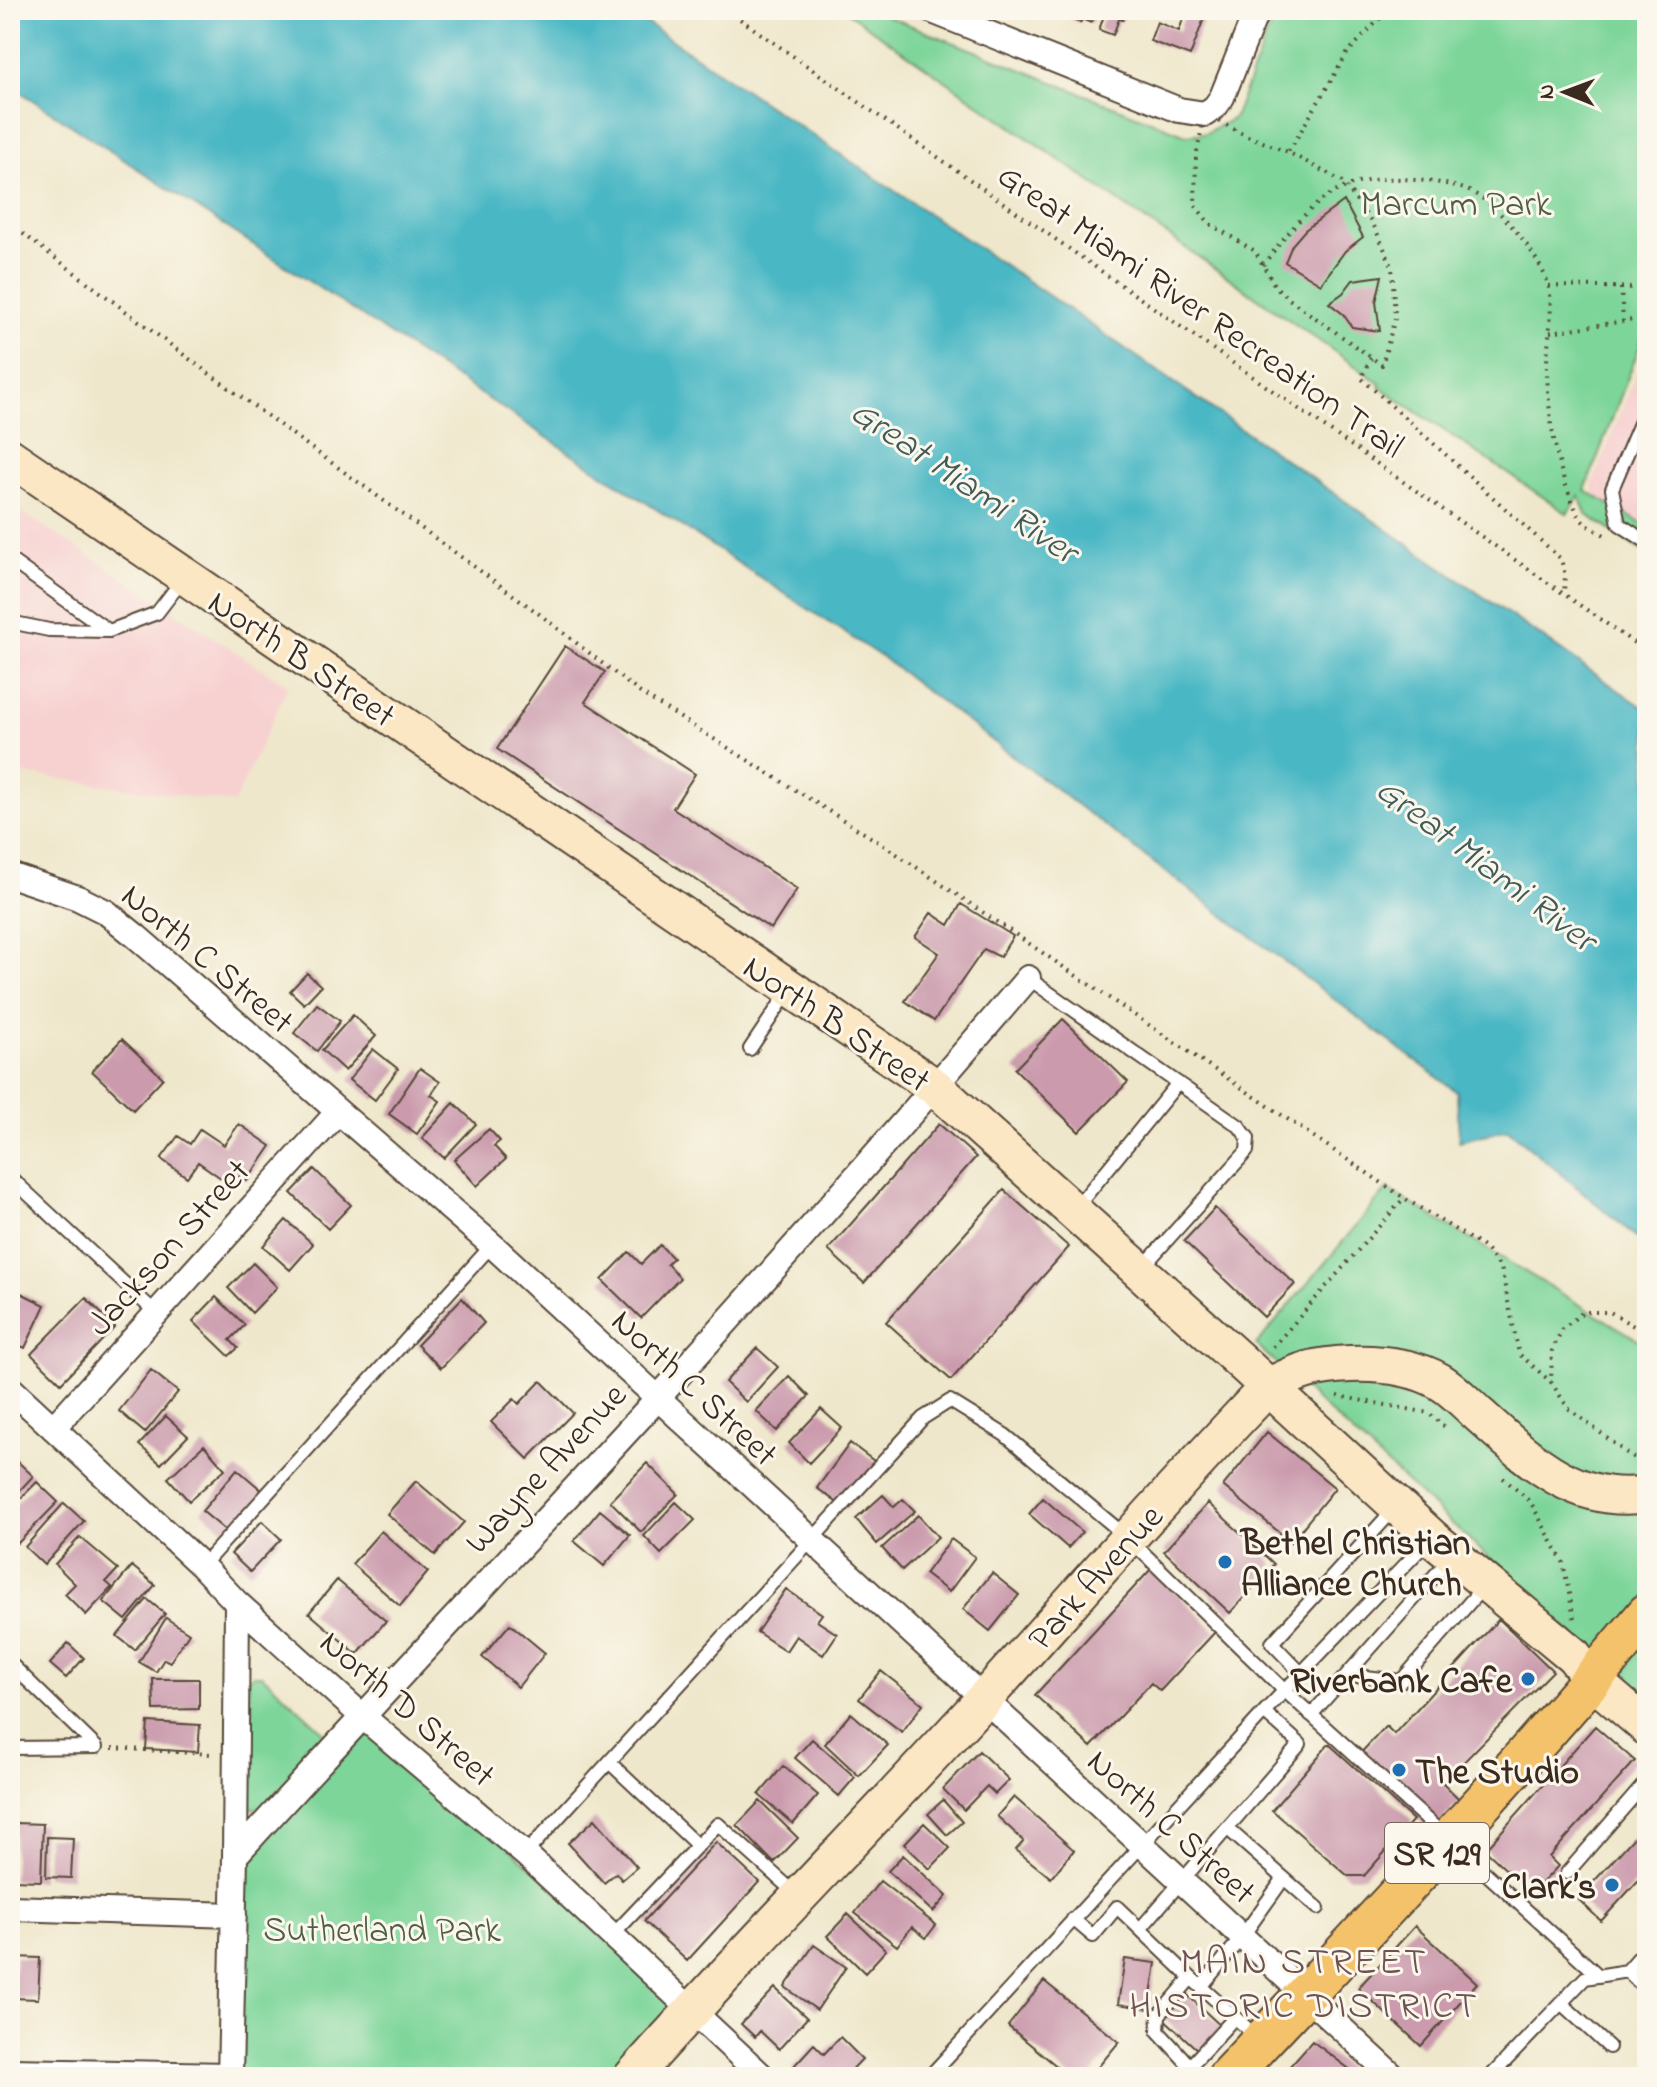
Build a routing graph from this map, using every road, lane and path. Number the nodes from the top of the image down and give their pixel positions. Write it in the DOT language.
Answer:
graph roads {
  1 [pos="727,10"];
  2 [pos="930,10"];
  3 [pos="1257,10"];
  4 [pos="1388,10"];
  5 [pos="972,18"];
  6 [pos="1205,114"];
  7 [pos="1288,152"];
  8 [pos="1346,186"];
  9 [pos="10,224"];
  10 [pos="1263,265"];
  11 [pos="1549,286"];
  12 [pos="1621,288"];
  13 [pos="1647,288"];
  14 [pos="1647,318"];
  15 [pos="1623,321"];
  16 [pos="1550,332"];
  17 [pos="1371,358"];
  18 [pos="1647,407"];
  19 [pos="10,457"];
  20 [pos="1607,537"];
  21 [pos="1647,542"];
  22 [pos="10,560"];
  23 [pos="185,577"];
  24 [pos="1564,594"];
  25 [pos="10,622"];
  26 [pos="109,631"];
  27 [pos="1647,652"];
  28 [pos="10,875"];
  29 [pos="1028,978"];
  30 [pos="790,988"];
  31 [pos="750,1049"];
  32 [pos="1178,1083"];
  33 [pos="935,1087"];
  34 [pos="337,1113"];
  35 [pos="10,1177"];
  36 [pos="1404,1198"];
  37 [pos="1073,1211"];
  38 [pos="492,1245"];
  39 [pos="1140,1271"];
  40 [pos="155,1312"];
  41 [pos="1647,1334"];
  42 [pos="1273,1347"];
  43 [pos="1551,1382"];
  44 [pos="1268,1387"];
  45 [pos="10,1388"];
  46 [pos="1336,1396"];
  47 [pos="656,1400"];
  48 [pos="53,1428"];
  49 [pos="1452,1433"];
  50 [pos="1647,1461"];
  51 [pos="1496,1472"];
  52 [pos="1647,1494"];
  53 [pos="1398,1506"];
  54 [pos="1127,1537"];
  55 [pos="811,1539"];
  56 [pos="1442,1547"];
  57 [pos="202,1566"];
  58 [pos="1487,1584"];
  59 [pos="237,1603"];
  60 [pos="1647,1614"];
  61 [pos="1576,1623"];
  62 [pos="10,1663"];
  63 [pos="1301,1673"];
  64 [pos="1348,1675"];
  65 [pos="1592,1680"];
  66 [pos="1284,1690"];
  67 [pos="983,1700"];
  68 [pos="1264,1712"];
  69 [pos="1311,1715"];
  70 [pos="362,1716"];
  71 [pos="1647,1727"];
  72 [pos="96,1747"];
  73 [pos="10,1748"];
  74 [pos="210,1754"];
  75 [pos="609,1762"];
  76 [pos="1647,1781"];
  77 [pos="1228,1829"];
  78 [pos="1448,1841"];
  79 [pos="1139,1845"];
  80 [pos="698,1846"];
  81 [pos="525,1854"];
  82 [pos="235,1856"];
  83 [pos="1567,1873"];
  84 [pos="1284,1878"];
  85 [pos="1181,1884"];
  86 [pos="798,1896"];
  87 [pos="10,1908"];
  88 [pos="1318,1908"];
  89 [pos="234,1915"];
  90 [pos="1073,1919"];
  91 [pos="1141,1928"];
  92 [pos="612,1936"];
  93 [pos="1242,1937"];
  94 [pos="1647,1948"];
  95 [pos="1627,1971"];
  96 [pos="1599,1976"];
  97 [pos="1191,1978"];
  98 [pos="1201,1987"];
  99 [pos="1647,1990"];
  100 [pos="1304,1995"];
  101 [pos="1213,1997"];
  102 [pos="1561,2003"];
  103 [pos="1203,2009"];
  104 [pos="691,2011"];
  105 [pos="1248,2029"];
  106 [pos="1180,2034"];
  107 [pos="1170,2045"];
  108 [pos="1609,2047"];
  109 [pos="10,2065"];
  110 [pos="1190,2066"];
  111 [pos="230,2073"];
  112 [pos="632,2077"];
  113 [pos="763,2077"];
  114 [pos="929,2077"];
  115 [pos="1200,2077"];
  116 [pos="1228,2077"];
  117 [pos="1394,2077"];
  118 [pos="1490,2077"];
  1 -- 24 [label="path, Great Miami River Recreation Trail"];
  2 -- 5 [label="street"];
  3 -- 6 [label="street"];
  4 -- 7 [label="path"];
  5 -- 6 [label="street"];
  6 -- 7 [label="path"];
  6 -- 10 [label="path"];
  7 -- 8 [label="path"];
  8 -- 10 [label="path"];
  8 -- 11 [label="path"];
  8 -- 17 [label="path"];
  9 -- 36 [label="path"];
  10 -- 17 [label="path"];
  11 -- 12 [label="path"];
  11 -- 16 [label="path"];
  12 -- 13 [label="path"];
  12 -- 15 [label="path"];
  14 -- 15 [label="path"];
  15 -- 16 [label="path"];
  16 -- 20 [label="path"];
  17 -- 24 [label="path"];
  18 -- 21 [label="lane"];
  19 -- 23 [label="main road, North B Street"];
  22 -- 26 [label="lane"];
  23 -- 26 [label="lane"];
  23 -- 30 [label="main road, North B Street"];
  24 -- 27 [label="path, Great Miami River Recreation Trail"];
  25 -- 26 [label="lane"];
  28 -- 34 [label="street, North C Street"];
  29 -- 32 [label="lane"];
  29 -- 33 [label="street, Wayne Avenue"];
  30 -- 31 [label="lane"];
  30 -- 33 [label="main road, North B Street"];
  32 -- 37 [label="lane"];
  32 -- 39 [label="lane"];
  33 -- 37 [label="main road, North B Street"];
  33 -- 47 [label="street, Wayne Avenue"];
  34 -- 38 [label="street, North C Street"];
  34 -- 40 [label="street, Jackson Street"];
  35 -- 40 [label="lane"];
  36 -- 42 [label="path"];
  36 -- 43 [label="path"];
  37 -- 39 [label="main road, North B Street"];
  38 -- 47 [label="street, North C Street"];
  38 -- 57 [label="lane"];
  39 -- 44 [label="main road, North B Street"];
  40 -- 48 [label="street, Jackson Street"];
  41 -- 43 [label="path"];
  43 -- 50 [label="path"];
  44 -- 52 [label="main road, Park Avenue"];
  44 -- 53 [label="main road, North B Street"];
  44 -- 54 [label="main road, Park Avenue"];
  45 -- 48 [label="street, North D Street"];
  46 -- 49 [label="path"];
  47 -- 55 [label="street, North C Street"];
  47 -- 70 [label="street, Wayne Avenue"];
  48 -- 57 [label="street, North D Street"];
  51 -- 61 [label="path"];
  53 -- 56 [label="main road, North B Street"];
  53 -- 63 [label="lane"];
  54 -- 55 [label="lane"];
  54 -- 66 [label="lane"];
  54 -- 67 [label="main road, Park Avenue"];
  55 -- 67 [label="street, North C Street"];
  55 -- 75 [label="lane"];
  56 -- 58 [label="main road, North B Street"];
  56 -- 63 [label="lane"];
  56 -- 64 [label="lane"];
  57 -- 59 [label="street, North D Street"];
  58 -- 64 [label="lane"];
  58 -- 65 [label="main road, North B Street"];
  59 -- 70 [label="street, North D Street"];
  59 -- 82 [label="street"];
  60 -- 65 [label="main road, SR 129"];
  62 -- 72 [label="lane"];
  63 -- 66 [label="lane"];
  64 -- 69 [label="lane"];
  65 -- 71 [label="main road, North B Street"];
  65 -- 78 [label="main road, SR 129"];
  66 -- 68 [label="lane"];
  66 -- 69 [label="lane"];
  67 -- 79 [label="street, North C Street"];
  67 -- 86 [label="main road, Park Avenue"];
  68 -- 77 [label="lane"];
  68 -- 79 [label="lane"];
  69 -- 78 [label="lane"];
  70 -- 81 [label="street, North D Street"];
  70 -- 82 [label="street, Wayne Avenue"];
  72 -- 73 [label="lane"];
  72 -- 74 [label="path"];
  75 -- 80 [label="lane"];
  75 -- 81 [label="lane"];
  76 -- 83 [label="lane"];
  77 -- 84 [label="lane"];
  77 -- 85 [label="lane"];
  78 -- 96 [label="lane"];
  78 -- 100 [label="main road, SR 129"];
  79 -- 85 [label="street, North C Street"];
  79 -- 90 [label="lane"];
  80 -- 86 [label="lane"];
  80 -- 92 [label="lane"];
  81 -- 92 [label="street, North D Street"];
  82 -- 89 [label="street"];
  84 -- 88 [label="lane"];
  84 -- 93 [label="lane"];
  85 -- 91 [label="lane"];
  85 -- 93 [label="street, North C Street"];
  86 -- 104 [label="main road, Park Avenue"];
  87 -- 89 [label="street"];
  89 -- 111 [label="street"];
  90 -- 91 [label="lane"];
  90 -- 114 [label="lane"];
  91 -- 97 [label="lane"];
  92 -- 104 [label="street, North D Street"];
  93 -- 98 [label="lane"];
  93 -- 100 [label="street, North C Street"];
  94 -- 95 [label="lane"];
  95 -- 96 [label="lane"];
  95 -- 99 [label="lane"];
  96 -- 102 [label="lane"];
  97 -- 98 [label="lane"];
  97 -- 107 [label="lane"];
  98 -- 101 [label="lane"];
  100 -- 105 [label="main road, SR 129"];
  100 -- 117 [label="street, North C Street"];
  101 -- 103 [label="lane"];
  101 -- 105 [label="lane"];
  102 -- 108 [label="lane"];
  102 -- 118 [label="lane"];
  104 -- 112 [label="main road, Park Avenue"];
  104 -- 113 [label="street, North D Street"];
  105 -- 110 [label="lane"];
  105 -- 116 [label="main road, SR 129"];
  106 -- 107 [label="lane"];
  107 -- 110 [label="lane"];
  109 -- 111 [label="lane"];
  110 -- 115 [label="lane"];
}
